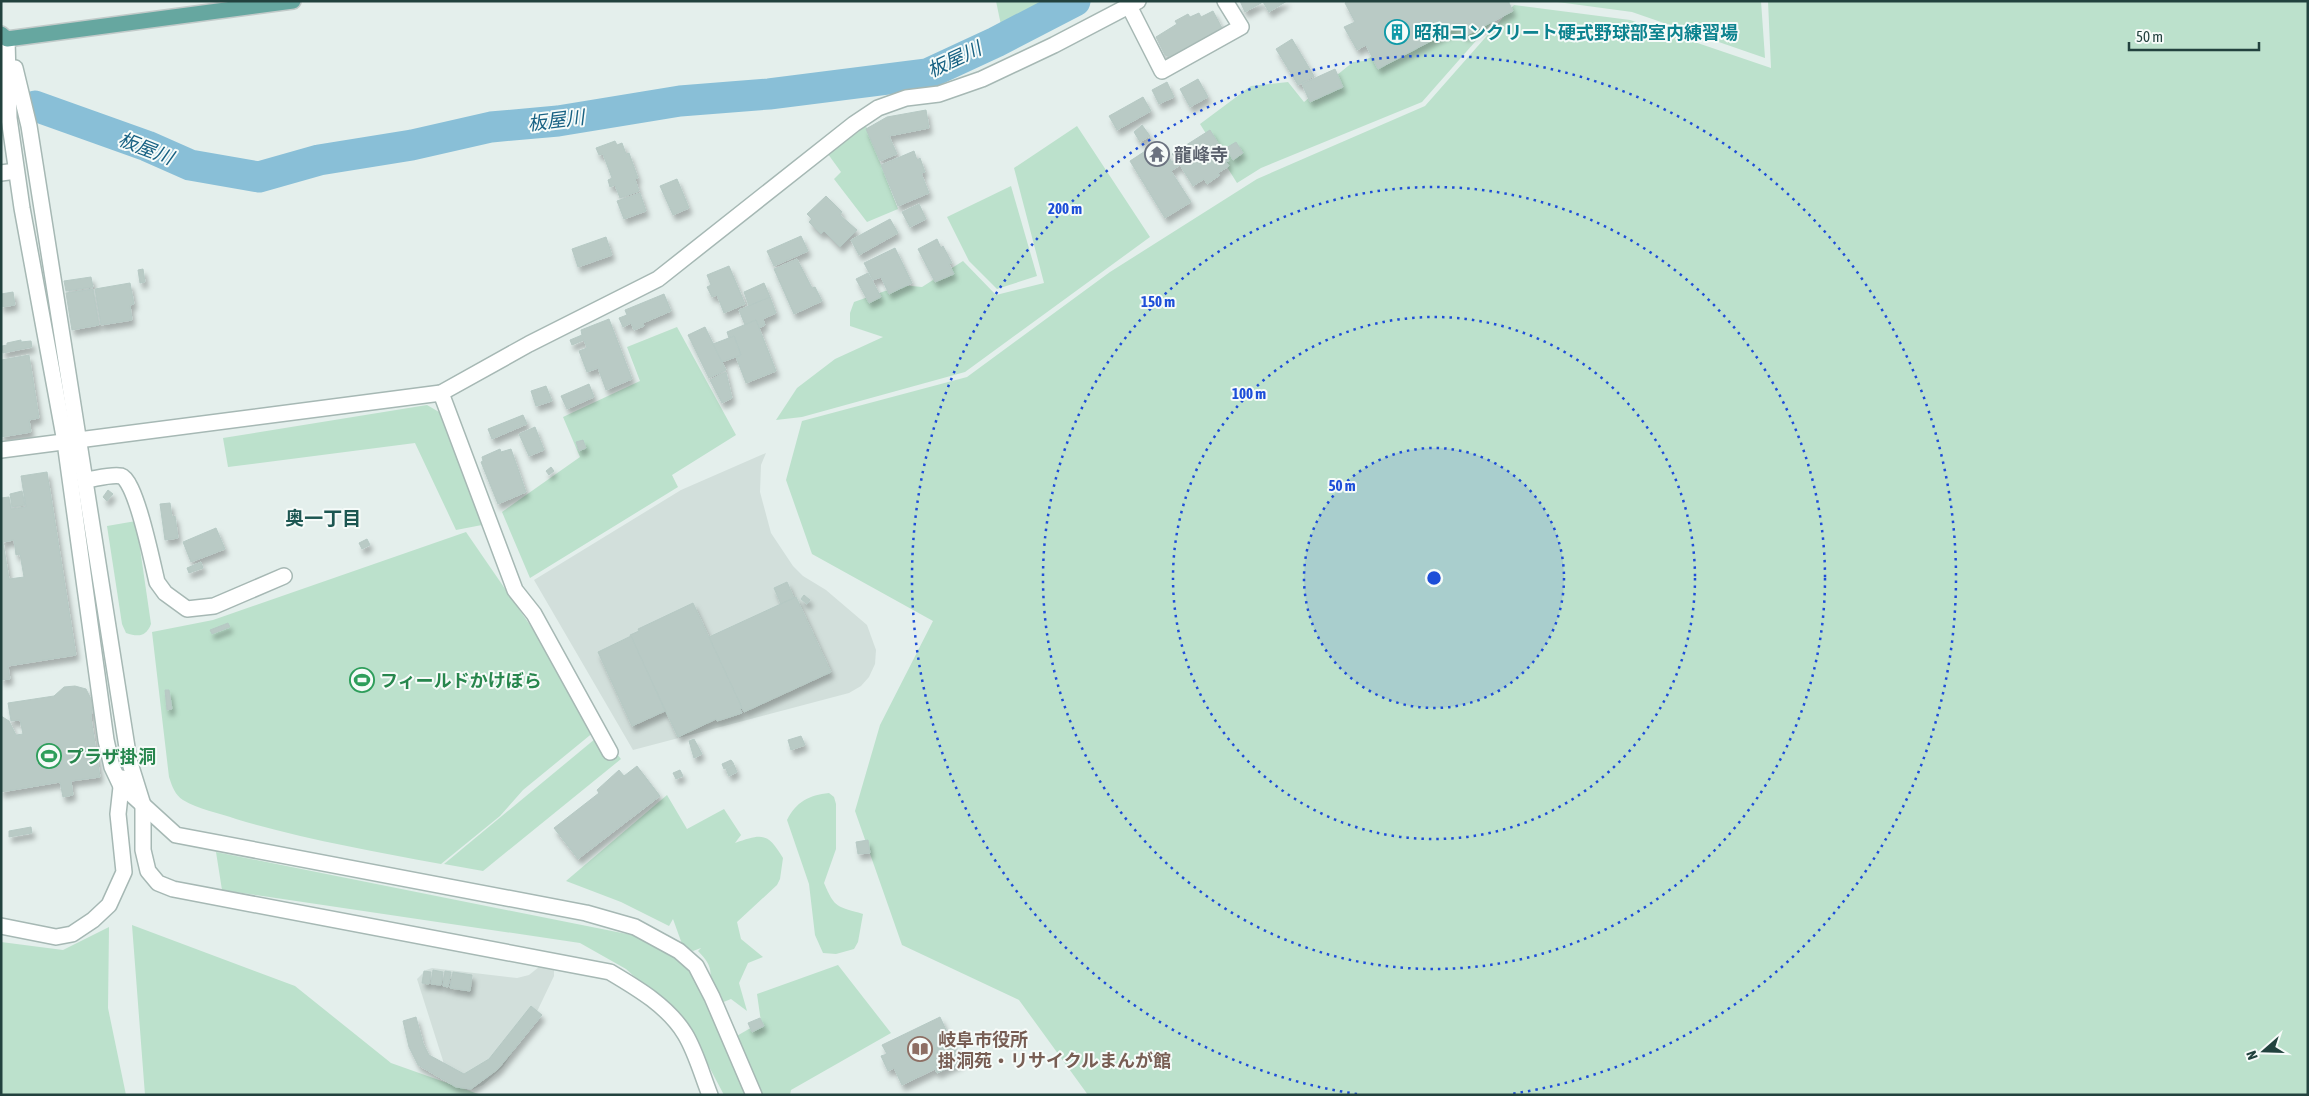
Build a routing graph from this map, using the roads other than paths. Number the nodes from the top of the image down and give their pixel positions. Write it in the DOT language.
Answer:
graph roads {
  1 [pos="293,1"];
  2 [pos="1225,1"];
  3 [pos="1134,4"];
  4 [pos="4,37"];
  5 [pos="16,171"];
  6 [pos="1,174"];
  7 [pos="441,393"];
  8 [pos="72,441"];
  9 [pos="1,450"];
  10 [pos="86,480"];
  11 [pos="284,576"];
  12 [pos="610,752"];
  13 [pos="129,760"];
  14 [pos="120,784"];
  15 [pos="143,805"];
  16 [pos="1,926"];
  17 [pos="710,1095"];
  18 [pos="754,1095"];
  1 -- 4 [label="main road"];
  2 -- 3 [label="street"];
  3 -- 7 [label="street"];
  4 -- 5 [label="street"];
  4 -- 8 [label="street"];
  5 -- 6 [label="street"];
  5 -- 8 [label="street"];
  7 -- 8 [label="street"];
  7 -- 12 [label="street"];
  8 -- 9 [label="street"];
  8 -- 10 [label="street"];
  8 -- 14 [label="street"];
  10 -- 11 [label="street"];
  10 -- 13 [label="street"];
  13 -- 14 [label="street"];
  13 -- 15 [label="street"];
  14 -- 15 [label="street"];
  14 -- 16 [label="street"];
  15 -- 17 [label="street"];
  15 -- 18 [label="street"];
}
